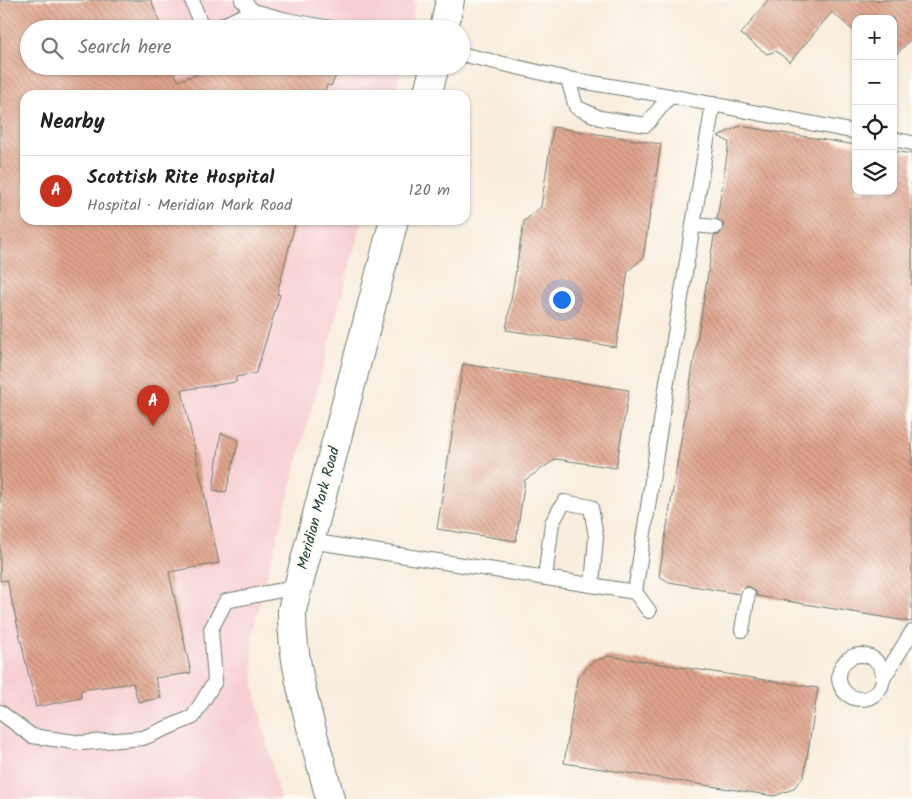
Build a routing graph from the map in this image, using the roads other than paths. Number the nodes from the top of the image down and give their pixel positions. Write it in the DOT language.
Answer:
graph roads {
  1 [pos="192,0"];
  2 [pos="242,0"];
  3 [pos="450,0"];
  4 [pos="253,11"];
  5 [pos="199,20"];
  6 [pos="234,20"];
  7 [pos="288,20"];
  8 [pos="446,20"];
  9 [pos="470,56"];
  10 [pos="433,75"];
  11 [pos="568,79"];
  12 [pos="428,90"];
  13 [pos="670,96"];
  14 [pos="713,104"];
  15 [pos="852,131"];
  16 [pos="897,140"];
  17 [pos="912,143"];
  18 [pos="393,225"];
  19 [pos="693,225"];
  20 [pos="715,228"];
  21 [pos="310,541"];
  22 [pos="545,578"];
  23 [pos="592,585"];
  24 [pos="297,587"];
  25 [pos="635,592"];
  26 [pos="748,595"];
  27 [pos="649,611"];
  28 [pos="742,630"];
  29 [pos="912,632"];
  30 [pos="884,677"];
  31 [pos="0,712"];
  32 [pos="330,799"];
  1 -- 5 [label="lane"];
  2 -- 4 [label="lane"];
  3 -- 8 [label="street"];
  4 -- 6 [label="lane"];
  4 -- 7 [label="lane"];
  9 -- 11 [label="lane"];
  10 -- 12 [label="street"];
  11 -- 13 [label="lane"];
  11 -- 13 [label="lane"];
  13 -- 14 [label="lane"];
  14 -- 15 [label="lane"];
  14 -- 19 [label="lane"];
  16 -- 17 [label="lane"];
  18 -- 21 [label="street, Meridian Mark Road"];
  19 -- 20 [label="lane"];
  19 -- 25 [label="lane"];
  21 -- 22 [label="lane"];
  21 -- 24 [label="street, Meridian Mark Road"];
  22 -- 23 [label="lane"];
  22 -- 23 [label="lane"];
  23 -- 25 [label="lane"];
  24 -- 31 [label="lane"];
  24 -- 32 [label="street, Meridian Mark Road"];
  25 -- 27 [label="lane"];
  26 -- 28 [label="lane"];
  29 -- 30 [label="lane"];
}
